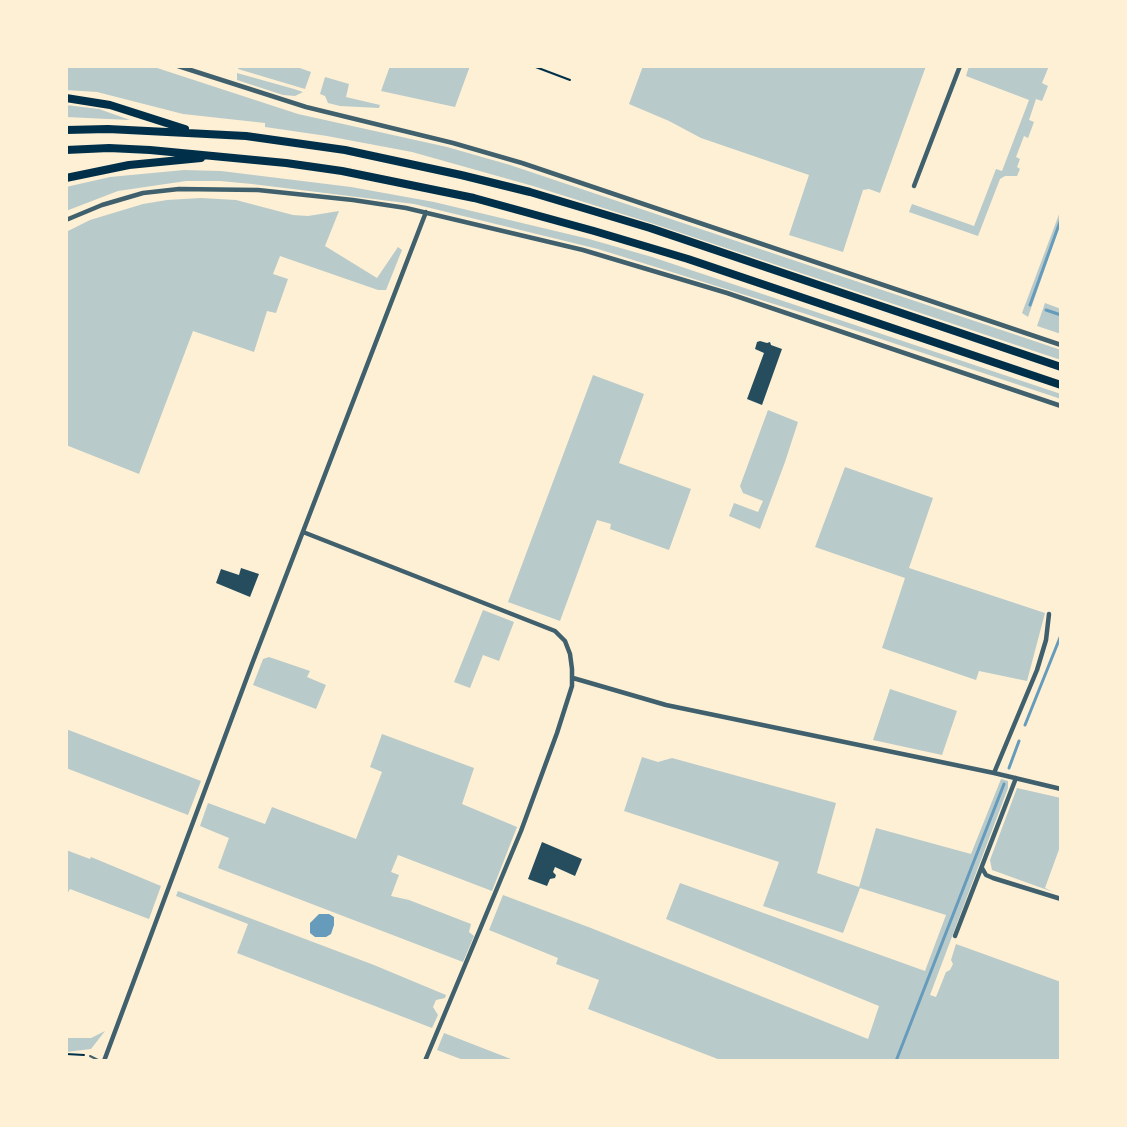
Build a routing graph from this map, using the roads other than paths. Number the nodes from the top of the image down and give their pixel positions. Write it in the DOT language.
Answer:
graph roads {
  1 [pos="178,66"];
  2 [pos="960,66"];
  3 [pos="66,98"];
  4 [pos="66,130"];
  5 [pos="201,133"];
  6 [pos="66,150"];
  7 [pos="229,157"];
  8 [pos="66,178"];
  9 [pos="914,186"];
  10 [pos="426,212"];
  11 [pos="66,220"];
  12 [pos="1061,345"];
  13 [pos="1061,367"];
  14 [pos="1061,385"];
  15 [pos="1061,406"];
  16 [pos="303,532"];
  17 [pos="1049,614"];
  18 [pos="573,678"];
  19 [pos="994,773"];
  20 [pos="1016,778"];
  21 [pos="1061,789"];
  22 [pos="982,868"];
  23 [pos="1061,899"];
  24 [pos="955,936"];
  25 [pos="90,1056"];
  26 [pos="102,1061"];
  27 [pos="425,1061"];
  1 -- 12 [label="street"];
  2 -- 9 [label="street"];
  3 -- 5 [label="main road"];
  4 -- 5 [label="main road"];
  5 -- 13 [label="main road"];
  6 -- 7 [label="main road"];
  7 -- 8 [label="main road"];
  7 -- 14 [label="main road"];
  10 -- 11 [label="street"];
  10 -- 15 [label="street"];
  10 -- 16 [label="street"];
  16 -- 18 [label="street"];
  16 -- 26 [label="street"];
  17 -- 19 [label="street"];
  18 -- 19 [label="street"];
  18 -- 27 [label="street"];
  19 -- 20 [label="street"];
  20 -- 21 [label="street"];
  20 -- 22 [label="street"];
  22 -- 23 [label="street"];
  22 -- 24 [label="street"];
  25 -- 26 [label="lane"];
}
